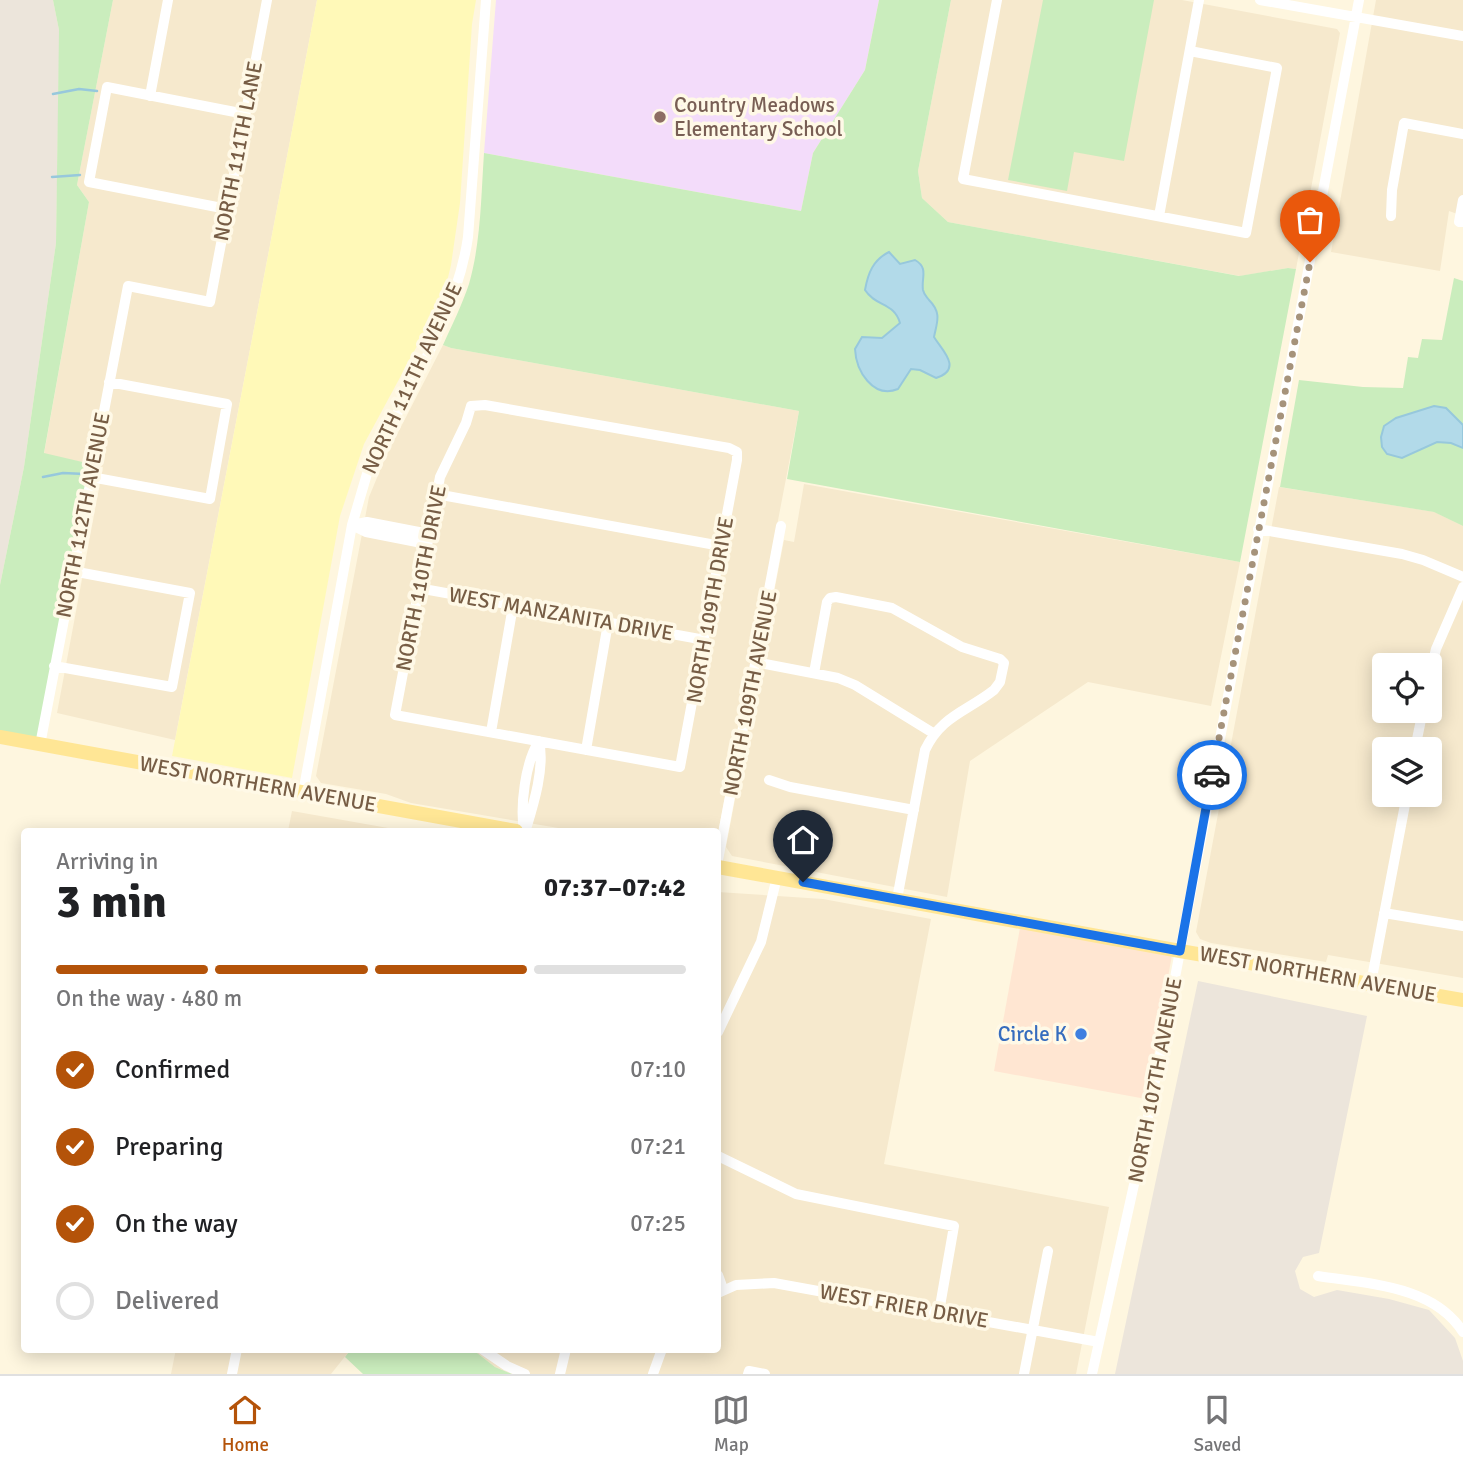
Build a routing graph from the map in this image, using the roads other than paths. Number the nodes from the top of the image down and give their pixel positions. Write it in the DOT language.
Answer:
graph roads {
  1 [pos="168,0"];
  2 [pos="267,0"];
  3 [pos="486,0"];
  4 [pos="998,0"];
  5 [pos="1199,0"];
  6 [pos="1260,0"];
  7 [pos="1359,0"];
  8 [pos="1356,17"];
  9 [pos="1463,37"];
  10 [pos="1190,51"];
  11 [pos="150,96"];
  12 [pos="245,114"];
  13 [pos="1463,134"];
  14 [pos="1463,200"];
  15 [pos="227,209"];
  16 [pos="1159,216"];
  17 [pos="1391,216"];
  18 [pos="1461,222"];
  19 [pos="128,286"];
  20 [pos="109,382"];
  21 [pos="471,405"];
  22 [pos="91,477"];
  23 [pos="436,494"];
  24 [pos="352,525"];
  25 [pos="781,526"];
  26 [pos="1258,528"];
  27 [pos="428,539"];
  28 [pos="722,546"];
  29 [pos="72,571"];
  30 [pos="1463,578"];
  31 [pos="1463,587"];
  32 [pos="418,588"];
  33 [pos="513,606"];
  34 [pos="608,623"];
  35 [pos="705,640"];
  36 [pos="1435,653"];
  37 [pos="755,662"];
  38 [pos="54,666"];
  39 [pos="814,673"];
  40 [pos="491,732"];
  41 [pos="933,733"];
  42 [pos="0,737"];
  43 [pos="539,741"];
  44 [pos="40,745"];
  45 [pos="586,750"];
  46 [pos="769,780"];
  47 [pos="303,793"];
  48 [pos="1404,807"];
  49 [pos="914,810"];
  50 [pos="499,828"];
  51 [pos="525,828"];
  52 [pos="721,844"];
  53 [pos="721,868"];
  54 [pos="777,877"];
  55 [pos="897,900"];
  56 [pos="1384,913"];
  57 [pos="1463,926"];
  58 [pos="1180,951"];
  59 [pos="1371,983"];
  60 [pos="1463,1000"];
  61 [pos="721,1026"];
  62 [pos="721,1157"];
  63 [pos="1048,1251"];
  64 [pos="1318,1276"];
  65 [pos="721,1291"];
  66 [pos="939,1312"];
  67 [pos="1033,1330"];
  68 [pos="1463,1332"];
  69 [pos="1099,1342"];
  70 [pos="236,1353"];
  71 [pos="488,1353"];
  72 [pos="565,1353"];
  73 [pos="661,1353"];
  74 [pos="749,1373"];
  75 [pos="232,1374"];
  76 [pos="525,1374"];
  77 [pos="560,1374"];
  78 [pos="653,1374"];
  79 [pos="765,1374"];
  80 [pos="1024,1374"];
  81 [pos="1092,1374"];
  1 -- 11 [label="street"];
  2 -- 12 [label="street, NORTH 111TH LANE"];
  3 -- 24 [label="street, NORTH 111TH AVENUE"];
  4 -- 16 [label="street"];
  5 -- 10 [label="street"];
  6 -- 8 [label="street"];
  7 -- 8 [label="street, NORTH 107TH AVENUE"];
  8 -- 9 [label="street"];
  8 -- 26 [label="street, NORTH 107TH AVENUE"];
  10 -- 16 [label="street"];
  10 -- 16 [label="street"];
  11 -- 12 [label="street"];
  11 -- 15 [label="street"];
  12 -- 15 [label="street, NORTH 111TH LANE"];
  13 -- 17 [label="street"];
  14 -- 18 [label="street"];
  15 -- 19 [label="street, NORTH 111TH LANE"];
  19 -- 20 [label="street, NORTH 112TH AVENUE"];
  20 -- 22 [label="street, NORTH 112TH AVENUE"];
  20 -- 22 [label="street"];
  21 -- 23 [label="street, NORTH 110TH DRIVE"];
  21 -- 28 [label="street, NORTH 109TH DRIVE"];
  22 -- 29 [label="street, NORTH 112TH AVENUE"];
  23 -- 27 [label="street, NORTH 110TH DRIVE"];
  23 -- 28 [label="street"];
  24 -- 27 [label="street"];
  24 -- 47 [label="street, NORTH 111TH AVENUE"];
  25 -- 37 [label="street, NORTH 109TH AVENUE"];
  26 -- 30 [label="street"];
  26 -- 58 [label="street, NORTH 107TH AVENUE"];
  27 -- 32 [label="street, NORTH 110TH DRIVE"];
  28 -- 35 [label="street, NORTH 109TH DRIVE"];
  29 -- 38 [label="street, NORTH 112TH AVENUE"];
  29 -- 38 [label="street"];
  31 -- 36 [label="street"];
  32 -- 33 [label="street, WEST MANZANITA DRIVE"];
  32 -- 40 [label="street, NORTH 110TH DRIVE"];
  33 -- 34 [label="street, WEST MANZANITA DRIVE"];
  33 -- 40 [label="street"];
  34 -- 35 [label="street, WEST MANZANITA DRIVE"];
  34 -- 45 [label="street"];
  35 -- 45 [label="street, NORTH 109TH DRIVE"];
  37 -- 39 [label="street"];
  37 -- 52 [label="street, NORTH 109TH AVENUE"];
  38 -- 44 [label="street, NORTH 112TH AVENUE"];
  39 -- 41 [label="street"];
  39 -- 41 [label="street"];
  40 -- 43 [label="street"];
  41 -- 49 [label="street"];
  42 -- 44 [label="main road, WEST NORTHERN AVENUE"];
  43 -- 45 [label="street"];
  43 -- 51 [label="street"];
  44 -- 47 [label="main road, WEST NORTHERN AVENUE"];
  46 -- 49 [label="street"];
  47 -- 50 [label="main road, WEST NORTHERN AVENUE"];
  48 -- 56 [label="street"];
  49 -- 55 [label="street"];
  53 -- 54 [label="main road, WEST NORTHERN AVENUE"];
  54 -- 55 [label="main road, WEST NORTHERN AVENUE"];
  54 -- 61 [label="street"];
  55 -- 58 [label="main road, WEST NORTHERN AVENUE"];
  56 -- 57 [label="street"];
  56 -- 59 [label="street"];
  58 -- 59 [label="main road, WEST NORTHERN AVENUE"];
  58 -- 69 [label="street, NORTH 107TH AVENUE"];
  59 -- 60 [label="main road, WEST NORTHERN AVENUE"];
  62 -- 66 [label="street"];
  63 -- 67 [label="street"];
  64 -- 68 [label="street"];
  65 -- 66 [label="street, WEST FRIER DRIVE"];
  66 -- 67 [label="street, WEST FRIER DRIVE"];
  67 -- 69 [label="street, WEST FRIER DRIVE"];
  67 -- 80 [label="street"];
  69 -- 81 [label="street, NORTH 107TH AVENUE"];
  70 -- 75 [label="street"];
  71 -- 76 [label="street"];
  72 -- 77 [label="street"];
  73 -- 78 [label="street"];
  74 -- 79 [label="street"];
}
